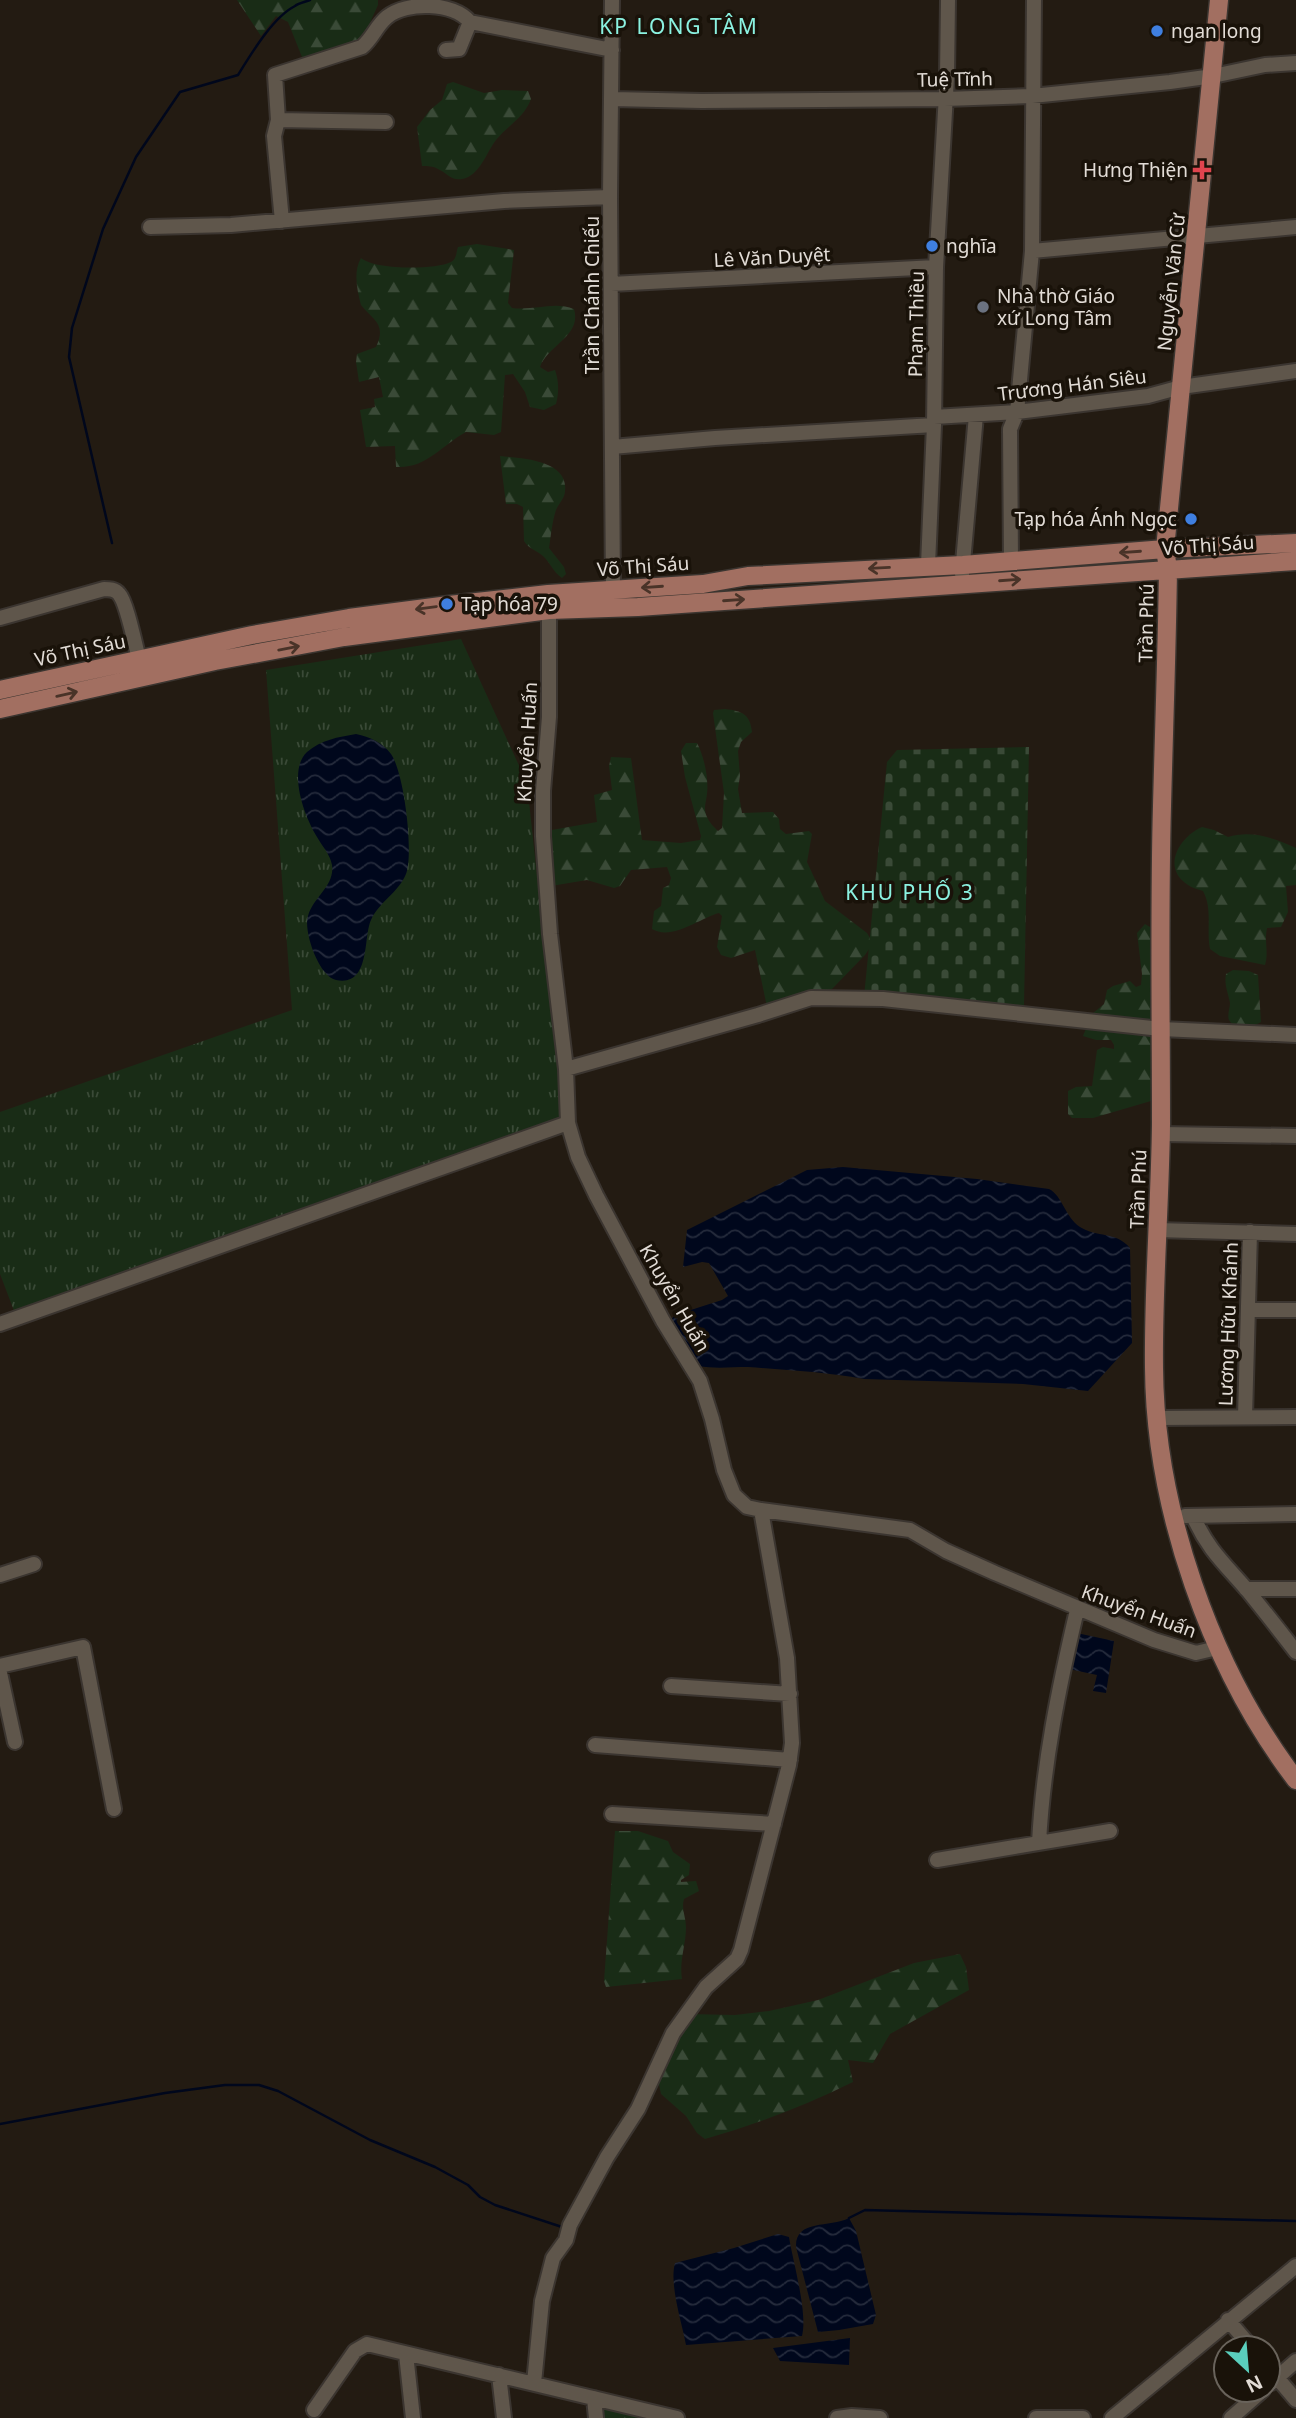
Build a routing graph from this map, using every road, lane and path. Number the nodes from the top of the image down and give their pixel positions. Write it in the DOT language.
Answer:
graph roads {
  1 [pos="612,0"];
  2 [pos="948,0"];
  3 [pos="1034,0"];
  4 [pos="1219,0"];
  5 [pos="470,22"];
  6 [pos="446,50"];
  7 [pos="612,50"];
  8 [pos="1296,63"];
  9 [pos="1213,76"];
  10 [pos="1032,96"];
  11 [pos="612,99"];
  12 [pos="945,99"];
  13 [pos="278,120"];
  14 [pos="386,122"];
  15 [pos="610,197"];
  16 [pos="282,221"];
  17 [pos="150,227"];
  18 [pos="1296,227"];
  19 [pos="1197,235"];
  20 [pos="1032,251"];
  21 [pos="936,267"];
  22 [pos="611,284"];
  23 [pos="1296,371"];
  24 [pos="1181,387"];
  25 [pos="1017,412"];
  26 [pos="976,415"];
  27 [pos="934,421"];
  28 [pos="612,447"];
  29 [pos="1296,542"];
  30 [pos="1165,549"];
  31 [pos="1011,561"];
  32 [pos="1296,561"];
  33 [pos="928,565"];
  34 [pos="963,565"];
  35 [pos="1168,569"];
  36 [pos="960,584"];
  37 [pos="612,589"];
  38 [pos="549,602"];
  39 [pos="0,618"];
  40 [pos="139,659"];
  41 [pos="0,690"];
  42 [pos="0,709"];
  43 [pos="1161,1029"];
  44 [pos="1296,1035"];
  45 [pos="566,1069"];
  46 [pos="568,1123"];
  47 [pos="1160,1134"];
  48 [pos="1296,1136"];
  49 [pos="1157,1230"];
  50 [pos="1250,1232"];
  51 [pos="1296,1234"];
  52 [pos="1248,1310"];
  53 [pos="1296,1310"];
  54 [pos="0,1324"];
  55 [pos="1245,1417"];
  56 [pos="1296,1417"];
  57 [pos="1157,1418"];
  58 [pos="761,1510"];
  59 [pos="1296,1514"];
  60 [pos="1174,1516"];
  61 [pos="1194,1516"];
  62 [pos="34,1564"];
  63 [pos="0,1575"];
  64 [pos="1246,1589"];
  65 [pos="1296,1589"];
  66 [pos="1077,1610"];
  67 [pos="1217,1648"];
  68 [pos="1296,1652"];
  69 [pos="0,1666"];
  70 [pos="0,1673"];
  71 [pos="670,1686"];
  72 [pos="790,1694"];
  73 [pos="15,1742"];
  74 [pos="595,1745"];
  75 [pos="790,1760"];
  76 [pos="1296,1780"];
  77 [pos="114,1809"];
  78 [pos="612,1814"];
  79 [pos="774,1824"];
  80 [pos="1110,1831"];
  81 [pos="1039,1843"];
  82 [pos="937,1860"];
  83 [pos="1296,2266"];
  84 [pos="1228,2320"];
  85 [pos="1240,2334"];
  86 [pos="406,2354"];
  87 [pos="499,2375"];
  88 [pos="534,2383"];
  89 [pos="1282,2387"];
  90 [pos="594,2398"];
  91 [pos="1296,2400"];
  92 [pos="1247,2404"];
  93 [pos="314,2410"];
  94 [pos="852,2417"];
  95 [pos="413,2418"];
  96 [pos="504,2418"];
  97 [pos="596,2418"];
  98 [pos="677,2418"];
  99 [pos="836,2418"];
  100 [pos="880,2418"];
  101 [pos="1036,2418"];
  102 [pos="1083,2418"];
  103 [pos="1112,2418"];
  104 [pos="1231,2418"];
  1 -- 7 [label="street, Trần Chánh Chiếu"];
  2 -- 12 [label="street, Phạm Thiều"];
  3 -- 10 [label="street"];
  4 -- 9 [label="main road, Nguyễn Văn Cừ"];
  5 -- 6 [label="street"];
  5 -- 7 [label="street"];
  5 -- 13 [label="street"];
  7 -- 11 [label="street, Trần Chánh Chiếu"];
  8 -- 9 [label="street, Tuệ Tĩnh"];
  9 -- 10 [label="street, Tuệ Tĩnh"];
  9 -- 19 [label="main road, Nguyễn Văn Cừ"];
  10 -- 12 [label="street, Tuệ Tĩnh"];
  10 -- 20 [label="street"];
  11 -- 12 [label="street, Tuệ Tĩnh"];
  11 -- 15 [label="street, Trần Chánh Chiếu"];
  12 -- 21 [label="street, Phạm Thiều"];
  13 -- 14 [label="street"];
  13 -- 16 [label="street"];
  15 -- 16 [label="street"];
  15 -- 22 [label="street, Trần Chánh Chiếu"];
  16 -- 17 [label="street"];
  18 -- 19 [label="street"];
  19 -- 20 [label="street"];
  19 -- 24 [label="main road, Nguyễn Văn Cừ"];
  20 -- 25 [label="street"];
  21 -- 22 [label="street, Lê Văn Duyệt"];
  21 -- 27 [label="street, Phạm Thiều"];
  22 -- 28 [label="street, Trần Chánh Chiếu"];
  23 -- 24 [label="street, Trương Hán Siêu"];
  24 -- 25 [label="street, Trương Hán Siêu"];
  24 -- 30 [label="main road, Nguyễn Văn Cừ"];
  25 -- 26 [label="street, Trương Hán Siêu"];
  25 -- 31 [label="street"];
  26 -- 27 [label="street, Trương Hán Siêu"];
  26 -- 34 [label="street"];
  27 -- 28 [label="street, Trương Hán Siêu"];
  27 -- 33 [label="street, Phạm Thiều"];
  28 -- 37 [label="street, Trần Chánh Chiếu"];
  29 -- 30 [label="main road, Võ Thị Sáu"];
  30 -- 31 [label="main road, Võ Thị Sáu, one-way"];
  30 -- 35 [label="main road, Nguyễn Văn Cừ"];
  31 -- 34 [label="main road, Võ Thị Sáu"];
  32 -- 35 [label="main road, Võ Thị Sáu"];
  33 -- 34 [label="main road, Võ Thị Sáu"];
  33 -- 37 [label="main road, Võ Thị Sáu, one-way"];
  34 -- 36 [label="street"];
  36 -- 35 [label="main road, Võ Thị Sáu, one-way"];
  35 -- 43 [label="main road, Trần Phú"];
  38 -- 36 [label="main road, Võ Thị Sáu, one-way"];
  37 -- 38 [label="main road, Võ Thị Sáu"];
  38 -- 40 [label="main road, Võ Thị Sáu, one-way"];
  42 -- 38 [label="main road, Võ Thị Sáu, one-way"];
  38 -- 45 [label="street, Khuyển Huấn"];
  39 -- 40 [label="street"];
  40 -- 41 [label="main road, Võ Thị Sáu"];
  43 -- 44 [label="street"];
  43 -- 45 [label="street"];
  43 -- 47 [label="main road, Trần Phú"];
  45 -- 46 [label="street, Khuyển Huấn"];
  46 -- 54 [label="street"];
  46 -- 58 [label="street, Khuyển Huấn"];
  47 -- 48 [label="street"];
  47 -- 49 [label="main road, Trần Phú"];
  49 -- 50 [label="street"];
  49 -- 57 [label="main road, Trần Phú"];
  50 -- 51 [label="street"];
  50 -- 52 [label="street, Lương Hữu Khánh"];
  52 -- 53 [label="street"];
  52 -- 55 [label="street, Lương Hữu Khánh"];
  55 -- 56 [label="street"];
  55 -- 57 [label="street"];
  57 -- 60 [label="main road, Trần Phú"];
  58 -- 66 [label="street, Khuyển Huấn"];
  58 -- 72 [label="street"];
  59 -- 61 [label="street"];
  60 -- 61 [label="street"];
  60 -- 67 [label="main road, Trần Phú"];
  61 -- 64 [label="street"];
  62 -- 63 [label="street"];
  64 -- 65 [label="street"];
  64 -- 68 [label="street"];
  66 -- 67 [label="street, Khuyển Huấn"];
  66 -- 81 [label="street"];
  67 -- 76 [label="main road, Trần Phú"];
  69 -- 77 [label="street"];
  70 -- 73 [label="street"];
  71 -- 72 [label="street"];
  72 -- 75 [label="street"];
  74 -- 75 [label="street"];
  75 -- 79 [label="street"];
  78 -- 79 [label="street"];
  79 -- 88 [label="street"];
  80 -- 81 [label="street"];
  81 -- 82 [label="street"];
  83 -- 84 [label="street"];
  84 -- 85 [label="street"];
  84 -- 103 [label="street"];
  86 -- 87 [label="street"];
  86 -- 93 [label="street"];
  86 -- 95 [label="street"];
  87 -- 88 [label="street"];
  87 -- 96 [label="street"];
  88 -- 90 [label="street"];
  89 -- 91 [label="street"];
  90 -- 97 [label="street"];
  90 -- 98 [label="street"];
  92 -- 104 [label="street"];
  94 -- 99 [label="street"];
  94 -- 100 [label="street"];
  101 -- 102 [label="street"];
}
